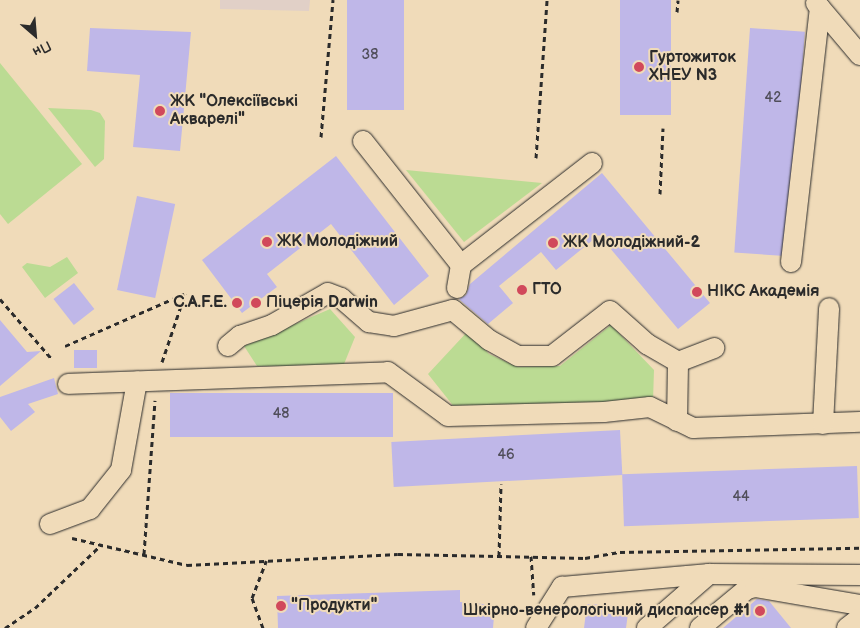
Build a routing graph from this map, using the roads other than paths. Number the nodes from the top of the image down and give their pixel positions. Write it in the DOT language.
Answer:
graph roads {
  1 [pos="817,4"];
  2 [pos="860,54"];
  3 [pos="363,141"];
  4 [pos="592,163"];
  5 [pos="791,262"];
  6 [pos="461,265"];
  7 [pos="457,288"];
  8 [pos="829,308"];
  9 [pos="228,346"];
  10 [pos="714,348"];
  11 [pos="678,362"];
  12 [pos="147,380"];
  13 [pos="68,384"];
  14 [pos="677,421"];
  15 [pos="860,422"];
  16 [pos="823,424"];
  17 [pos="58,530"];
  18 [pos="709,574"];
  19 [pos="860,575"];
  20 [pos="860,605"];
  21 [pos="860,618"];
  22 [pos="536,628"];
  23 [pos="647,628"];
  24 [pos="700,628"];
  25 [pos="847,628"];
  1 -- 2 [label="street"];
  1 -- 5 [label="street"];
  3 -- 6 [label="street"];
  4 -- 6 [label="street"];
  6 -- 7 [label="street"];
  8 -- 16 [label="street"];
  9 -- 11 [label="street"];
  10 -- 11 [label="street"];
  11 -- 14 [label="street"];
  12 -- 13 [label="street"];
  12 -- 14 [label="street"];
  12 -- 17 [label="street"];
  14 -- 16 [label="street"];
  15 -- 16 [label="street"];
  18 -- 19 [label="street"];
  18 -- 22 [label="street"];
  18 -- 23 [label="street"];
  20 -- 24 [label="street"];
  21 -- 25 [label="street"];
}
